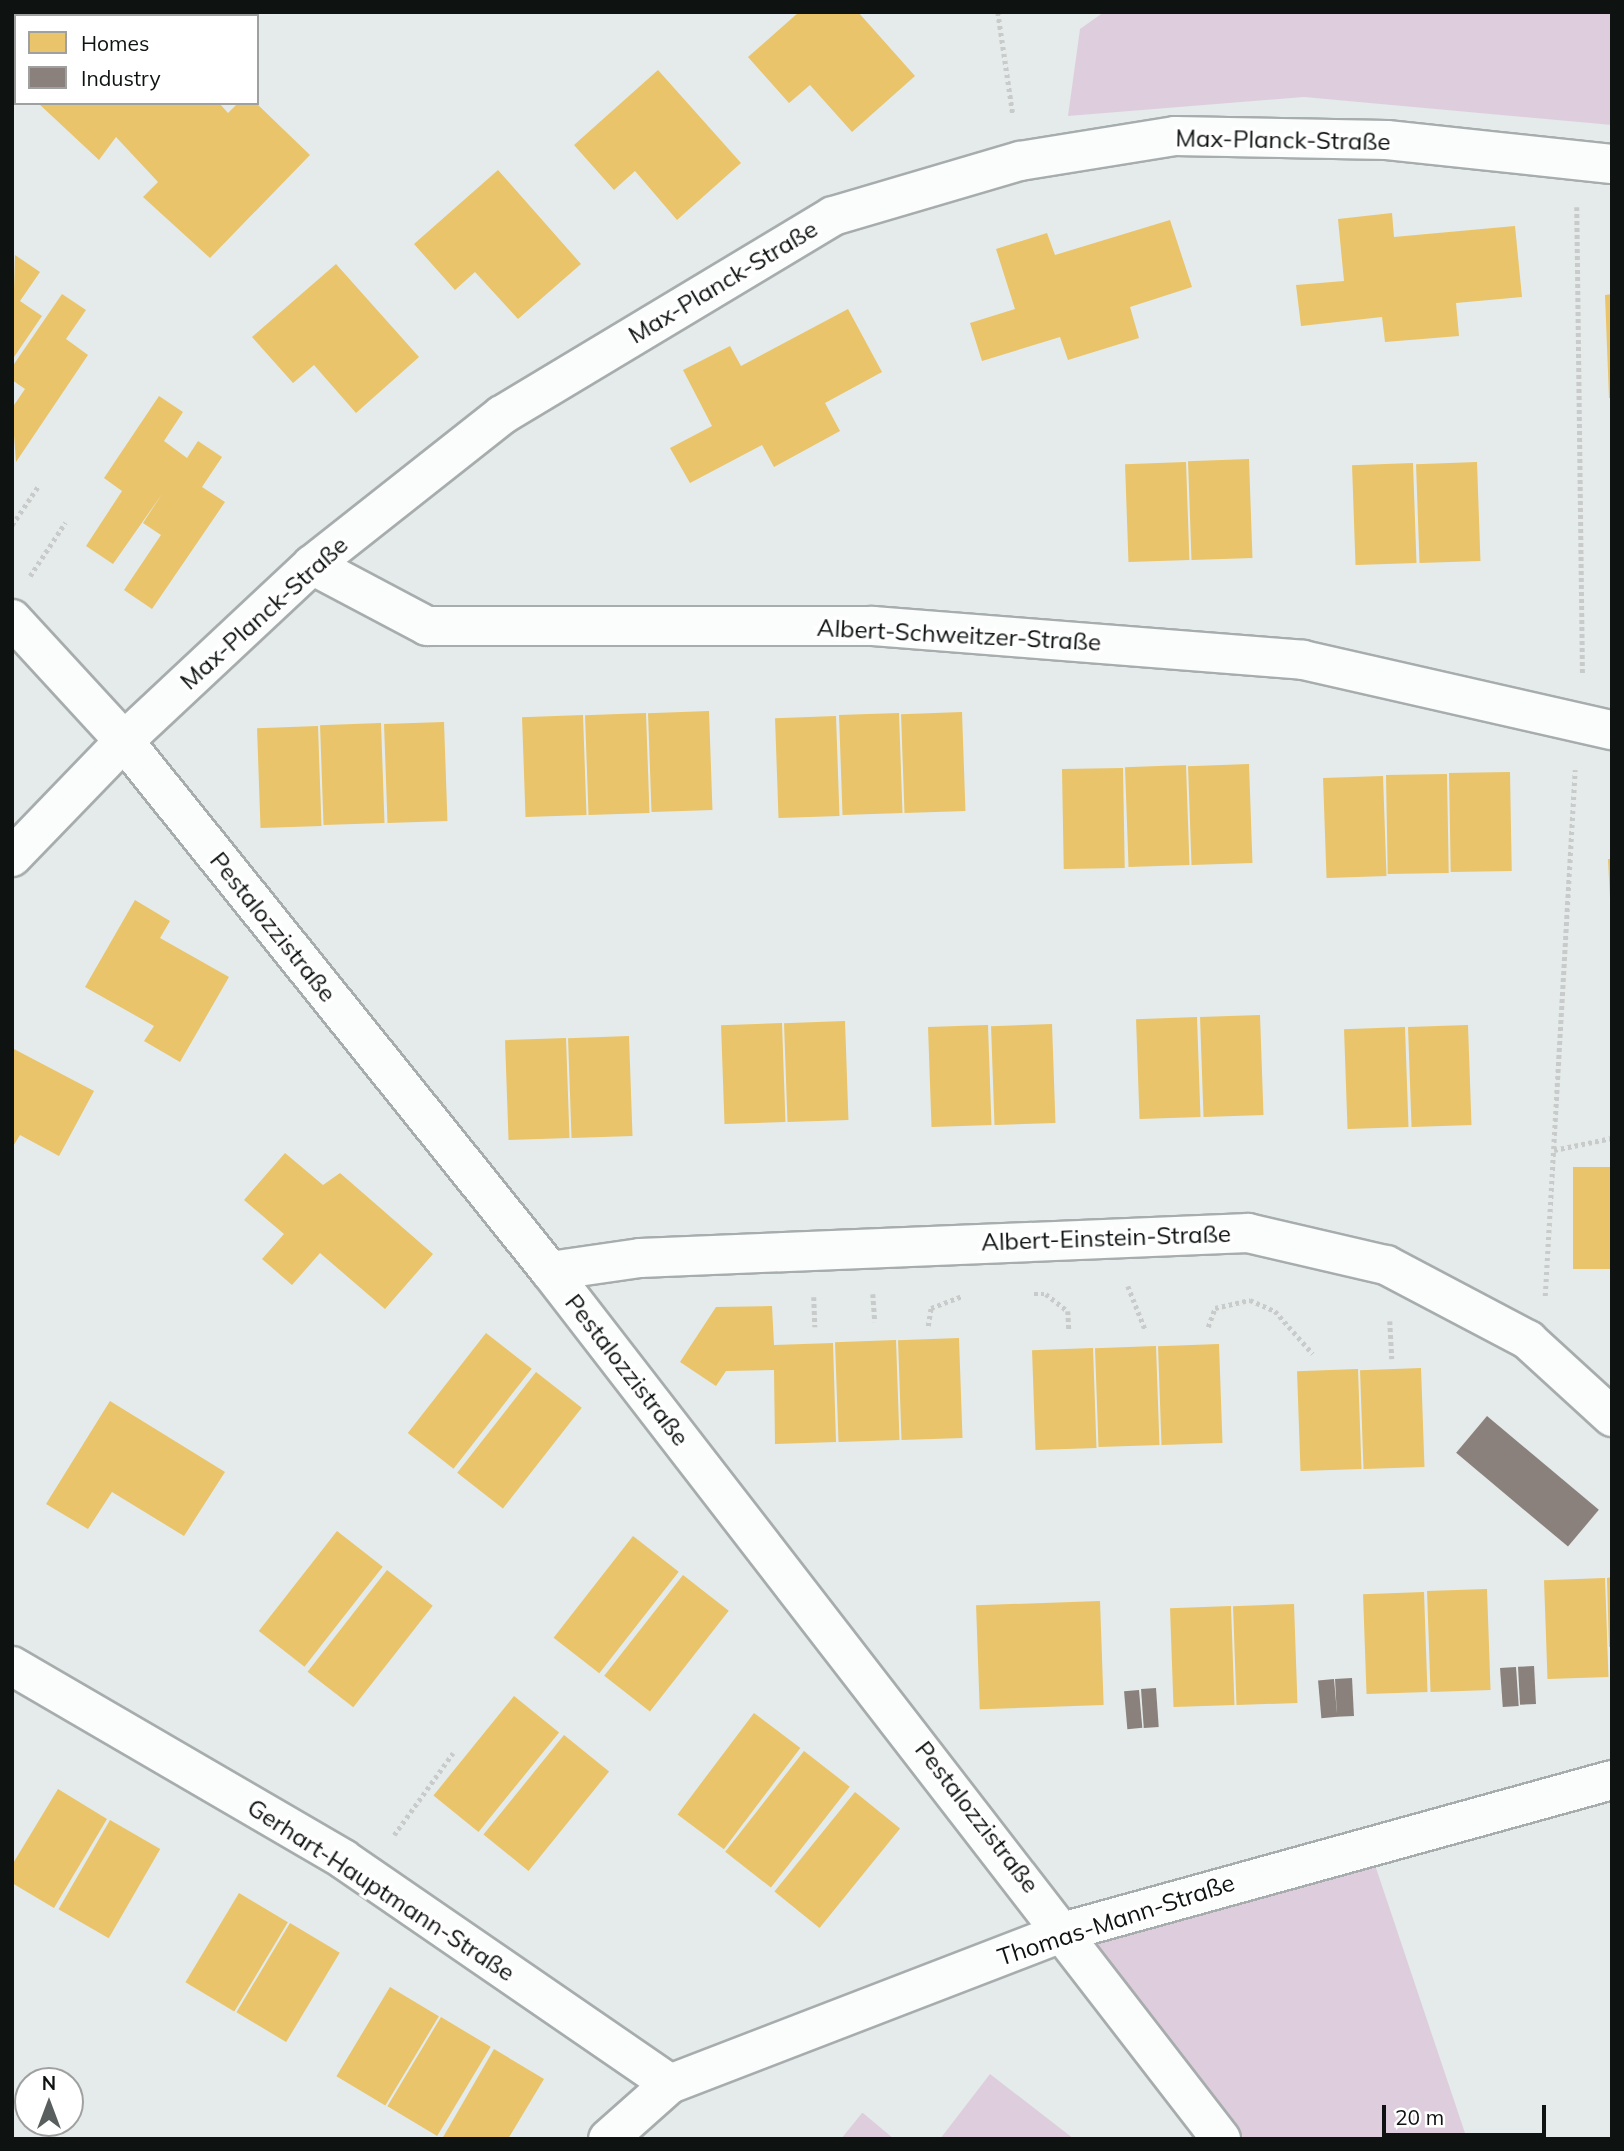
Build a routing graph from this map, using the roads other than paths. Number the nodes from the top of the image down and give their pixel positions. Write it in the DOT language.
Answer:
graph roads {
  1 [pos="1612,164"];
  2 [pos="312,565"];
  3 [pos="12,619"];
  4 [pos="1612,730"];
  5 [pos="124,741"];
  6 [pos="12,857"];
  7 [pos="550,1271"];
  8 [pos="1612,1418"];
  9 [pos="12,1666"];
  10 [pos="1612,1780"];
  11 [pos="1066,1931"];
  12 [pos="670,2084"];
  13 [pos="608,2139"];
  14 [pos="1221,2139"];
  1 -- 2 [label="street, Max-Planck-Straße"];
  2 -- 4 [label="street, Albert-Schweitzer-Straße"];
  2 -- 5 [label="street, Max-Planck-Straße"];
  3 -- 5 [label="street, Pestalozzistraße"];
  5 -- 6 [label="street, Max-Planck-Straße"];
  5 -- 7 [label="street, Pestalozzistraße"];
  7 -- 8 [label="street, Albert-Einstein-Straße"];
  7 -- 11 [label="street, Pestalozzistraße"];
  9 -- 12 [label="street, Gerhart-Hauptmann-Straße"];
  10 -- 11 [label="street, Thomas-Mann-Straße"];
  11 -- 12 [label="street, Thomas-Mann-Straße"];
  11 -- 14 [label="street, Pestalozzistraße"];
  12 -- 13 [label="street, Thomas-Mann-Straße"];
}
